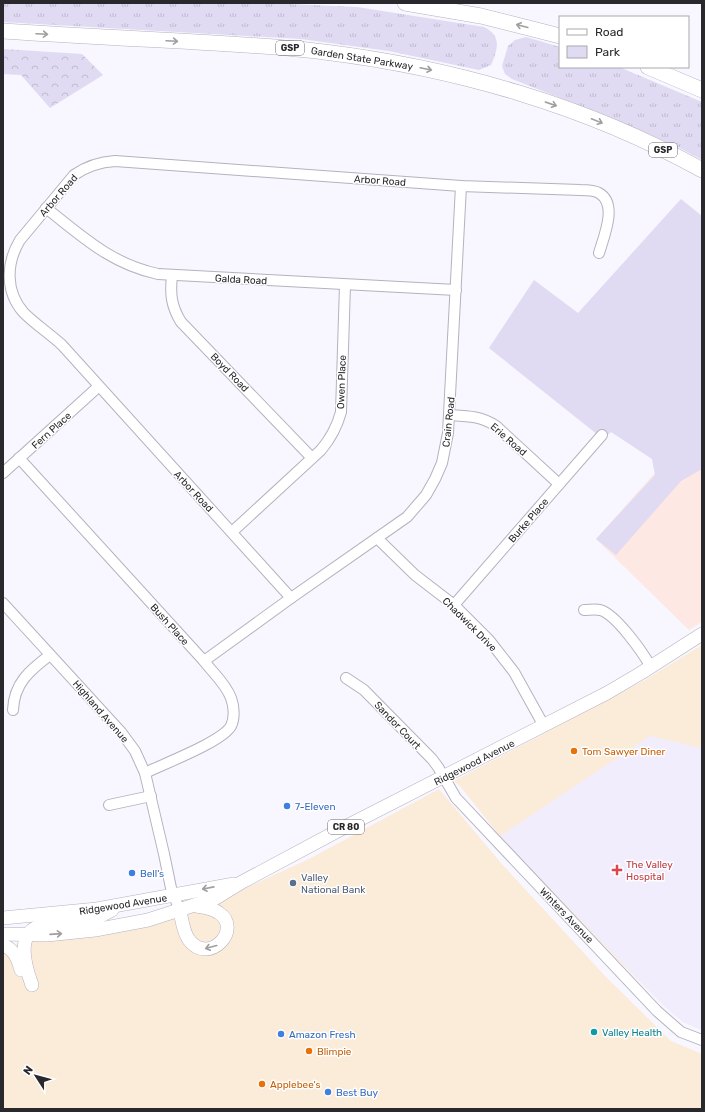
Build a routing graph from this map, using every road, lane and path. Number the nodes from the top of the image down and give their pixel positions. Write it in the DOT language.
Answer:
graph roads {
  1 [pos="405,3"];
  2 [pos="3,31"];
  3 [pos="559,36"];
  4 [pos="650,68"];
  5 [pos="674,68"];
  6 [pos="702,79"];
  7 [pos="702,90"];
  8 [pos="623,132"];
  9 [pos="702,170"];
  10 [pos="702,180"];
  11 [pos="461,186"];
  12 [pos="46,208"];
  13 [pos="599,253"];
  14 [pos="172,276"];
  15 [pos="345,285"];
  16 [pos="456,290"];
  17 [pos="98,387"];
  18 [pos="449,415"];
  19 [pos="602,435"];
  20 [pos="19,458"];
  21 [pos="312,458"];
  22 [pos="3,473"];
  23 [pos="559,484"];
  24 [pos="232,532"];
  25 [pos="377,538"];
  26 [pos="291,598"];
  27 [pos="3,603"];
  28 [pos="454,605"];
  29 [pos="584,610"];
  30 [pos="702,634"];
  31 [pos="50,655"];
  32 [pos="204,661"];
  33 [pos="651,667"];
  34 [pos="346,678"];
  35 [pos="13,710"];
  36 [pos="544,726"];
  37 [pos="145,773"];
  38 [pos="444,778"];
  39 [pos="151,796"];
  40 [pos="109,804"];
  41 [pos="242,882"];
  42 [pos="174,896"];
  43 [pos="121,905"];
  44 [pos="195,906"];
  45 [pos="180,911"];
  46 [pos="3,918"];
  47 [pos="3,934"];
  48 [pos="28,935"];
  49 [pos="3,945"];
  50 [pos="702,1040"];
  3 -- 1 [label="highway, one-way"];
  2 -- 8 [label="highway, Garden State Parkway / GSP, one-way"];
  4 -- 7 [label="highway"];
  5 -- 6 [label="highway"];
  8 -- 9 [label="highway, Garden State Parkway / GSP"];
  8 -- 10 [label="highway"];
  11 -- 12 [label="street, Arbor Road"];
  11 -- 13 [label="street, Arbor Road"];
  11 -- 16 [label="street, Crain Road"];
  12 -- 14 [label="street, Galda Road"];
  12 -- 17 [label="street, Arbor Road"];
  14 -- 15 [label="street, Galda Road"];
  14 -- 21 [label="street, Boyd Road"];
  15 -- 16 [label="street, Galda Road"];
  15 -- 21 [label="street, Owen Place"];
  16 -- 18 [label="street, Crain Road"];
  17 -- 20 [label="street, Fern Place"];
  17 -- 24 [label="street, Arbor Road"];
  18 -- 23 [label="street, Erie Road"];
  18 -- 25 [label="street, Crain Road"];
  19 -- 23 [label="street, Burke Place"];
  20 -- 22 [label="street, Fern Place"];
  20 -- 32 [label="street, Bush Place"];
  21 -- 24 [label="street, Owen Place"];
  23 -- 28 [label="street, Burke Place"];
  24 -- 26 [label="street, Arbor Road"];
  25 -- 26 [label="street, Crain Road"];
  25 -- 28 [label="street, Chadwick Drive"];
  26 -- 32 [label="street, Crain Road"];
  27 -- 31 [label="street, Highland Avenue"];
  28 -- 36 [label="street, Chadwick Drive"];
  29 -- 33 [label="street"];
  30 -- 33 [label="main road, Ridgewood Avenue / CR 80"];
  31 -- 35 [label="street"];
  31 -- 37 [label="street, Highland Avenue"];
  32 -- 37 [label="street, Bush Place"];
  33 -- 36 [label="main road, Ridgewood Avenue / CR 80"];
  34 -- 38 [label="street, Sandor Court"];
  36 -- 38 [label="main road, Ridgewood Avenue / CR 80"];
  37 -- 39 [label="street, Highland Avenue"];
  38 -- 41 [label="main road, Ridgewood Avenue / CR 80"];
  38 -- 50 [label="street, Winters Avenue"];
  39 -- 40 [label="street"];
  39 -- 42 [label="street, Highland Avenue"];
  41 -- 42 [label="main road, Ridgewood Avenue / CR 80, one-way"];
  41 -- 44 [label="main road, Ridgewood Avenue / CR 80"];
  42 -- 43 [label="main road, Ridgewood Avenue / CR 80"];
  42 -- 45 [label="street, Highland Avenue"];
  43 -- 46 [label="main road, Ridgewood Avenue / CR 80"];
  43 -- 48 [label="main road"];
  44 -- 45 [label="main road, Ridgewood Avenue / CR 80"];
  44 -- 45 [label="main road, one-way"];
  48 -- 45 [label="main road, Ridgewood Avenue / CR 80, one-way"];
  47 -- 48 [label="main road, Ridgewood Avenue / CR 80"];
  48 -- 49 [label="main road"];
}
